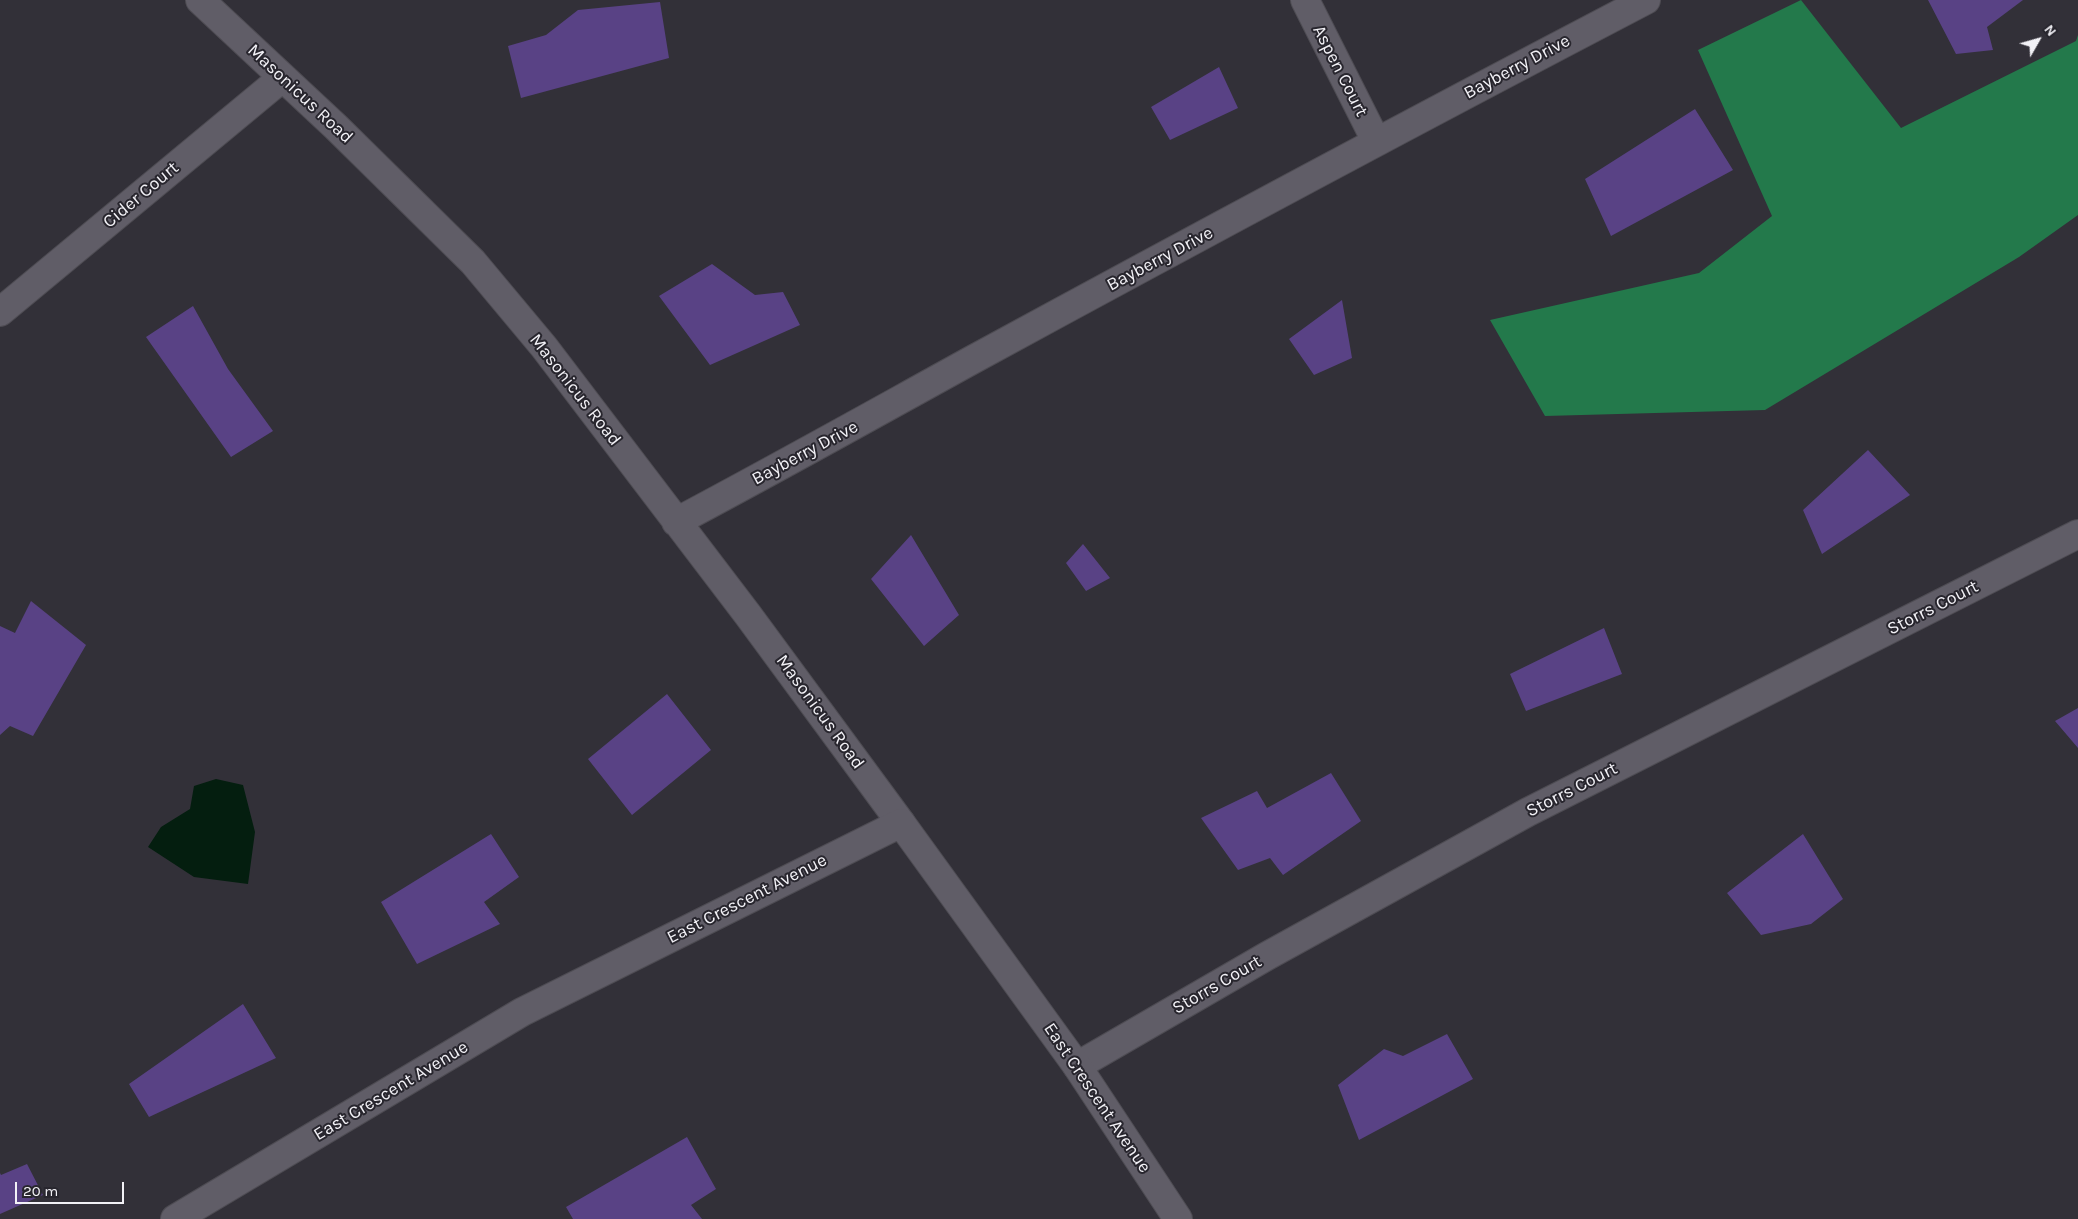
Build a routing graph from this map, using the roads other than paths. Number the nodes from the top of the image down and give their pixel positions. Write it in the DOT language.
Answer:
graph roads {
  1 [pos="200,0"];
  2 [pos="1305,0"];
  3 [pos="1646,0"];
  4 [pos="282,78"];
  5 [pos="1376,141"];
  6 [pos="0,312"];
  7 [pos="676,522"];
  8 [pos="2078,534"];
  9 [pos="902,823"];
  10 [pos="1076,1066"];
  11 [pos="176,1219"];
  12 [pos="1178,1219"];
  1 -- 4 [label="street, Masonicus Road"];
  2 -- 5 [label="street, Aspen Court"];
  3 -- 5 [label="street, Bayberry Drive"];
  4 -- 6 [label="street, Cider Court"];
  4 -- 7 [label="street, Masonicus Road"];
  5 -- 7 [label="street, Bayberry Drive"];
  7 -- 9 [label="street, Masonicus Road"];
  8 -- 10 [label="street, Storrs Court"];
  9 -- 10 [label="street, East Crescent Avenue"];
  9 -- 11 [label="street, East Crescent Avenue"];
  10 -- 12 [label="street, East Crescent Avenue"];
}
